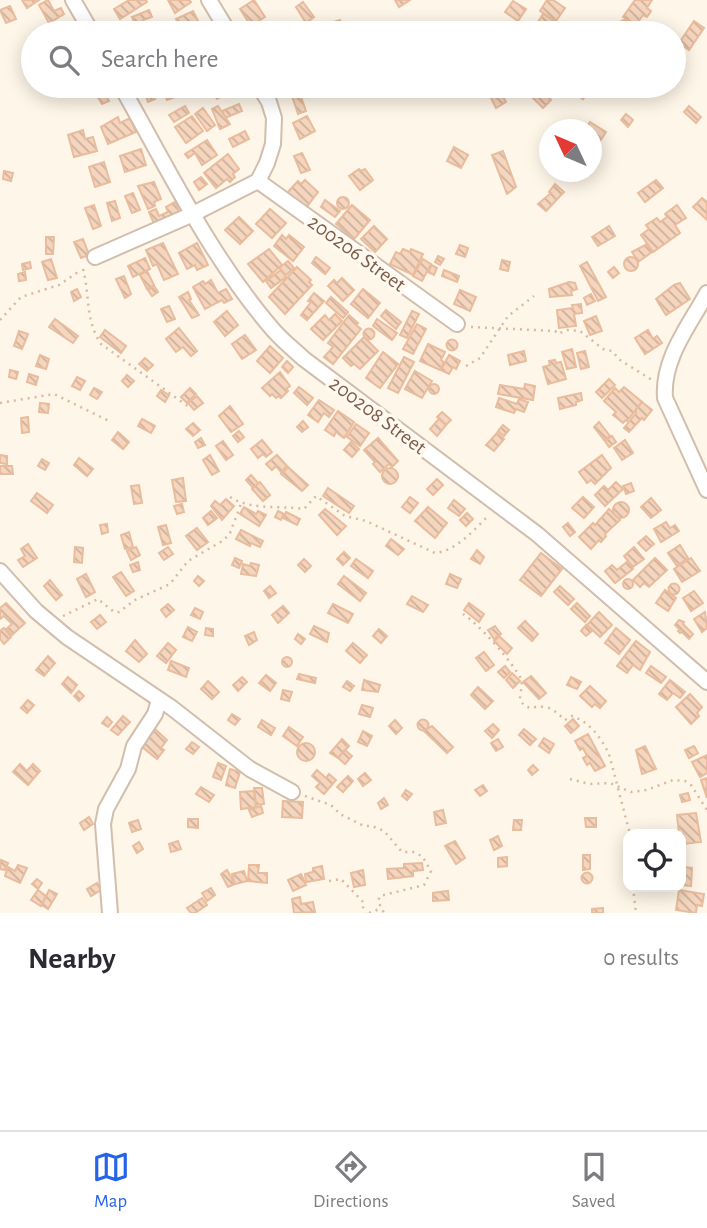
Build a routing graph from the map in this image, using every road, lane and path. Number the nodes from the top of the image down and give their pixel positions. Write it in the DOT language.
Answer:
graph roads {
  1 [pos="73,0"];
  2 [pos="209,0"];
  3 [pos="85,21"];
  4 [pos="222,21"];
  5 [pos="128,98"];
  6 [pos="266,98"];
  7 [pos="258,181"];
  8 [pos="193,214"];
  9 [pos="95,257"];
  10 [pos="83,269"];
  11 [pos="707,293"];
  12 [pos="534,296"];
  13 [pos="0,320"];
  14 [pos="457,324"];
  15 [pos="502,327"];
  16 [pos="466,366"];
  17 [pos="664,386"];
  18 [pos="0,403"];
  19 [pos="189,407"];
  20 [pos="109,421"];
  21 [pos="707,490"];
  22 [pos="230,497"];
  23 [pos="241,503"];
  24 [pos="499,506"];
  25 [pos="0,571"];
  26 [pos="463,614"];
  27 [pos="52,625"];
  28 [pos="707,682"];
  29 [pos="159,700"];
  30 [pos="570,779"];
  31 [pos="617,788"];
  32 [pos="292,792"];
  33 [pos="707,810"];
  34 [pos="629,829"];
  35 [pos="329,881"];
  36 [pos="634,892"];
  37 [pos="382,908"];
  38 [pos="110,913"];
  39 [pos="368,913"];
  40 [pos="384,913"];
  41 [pos="636,913"];
  1 -- 3 [label="street"];
  2 -- 4 [label="street"];
  5 -- 8 [label="street, 200208 Street"];
  6 -- 7 [label="street"];
  7 -- 8 [label="street"];
  7 -- 14 [label="street, 200206 Street"];
  8 -- 9 [label="street"];
  8 -- 24 [label="street, 200208 Street"];
  9 -- 10 [label="path"];
  10 -- 13 [label="path"];
  10 -- 19 [label="path"];
  11 -- 17 [label="street"];
  12 -- 15 [label="path"];
  14 -- 15 [label="path"];
  15 -- 16 [label="path"];
  15 -- 17 [label="path"];
  17 -- 21 [label="street"];
  18 -- 20 [label="path"];
  22 -- 23 [label="path"];
  23 -- 24 [label="path"];
  23 -- 27 [label="path"];
  24 -- 28 [label="street, 200208 Street"];
  25 -- 27 [label="street"];
  26 -- 31 [label="path"];
  27 -- 29 [label="street"];
  29 -- 32 [label="street"];
  29 -- 38 [label="street"];
  30 -- 31 [label="path"];
  31 -- 33 [label="path"];
  31 -- 34 [label="path"];
  32 -- 37 [label="path"];
  35 -- 39 [label="path"];
  36 -- 41 [label="path"];
  37 -- 39 [label="path"];
  37 -- 40 [label="path"];
}
